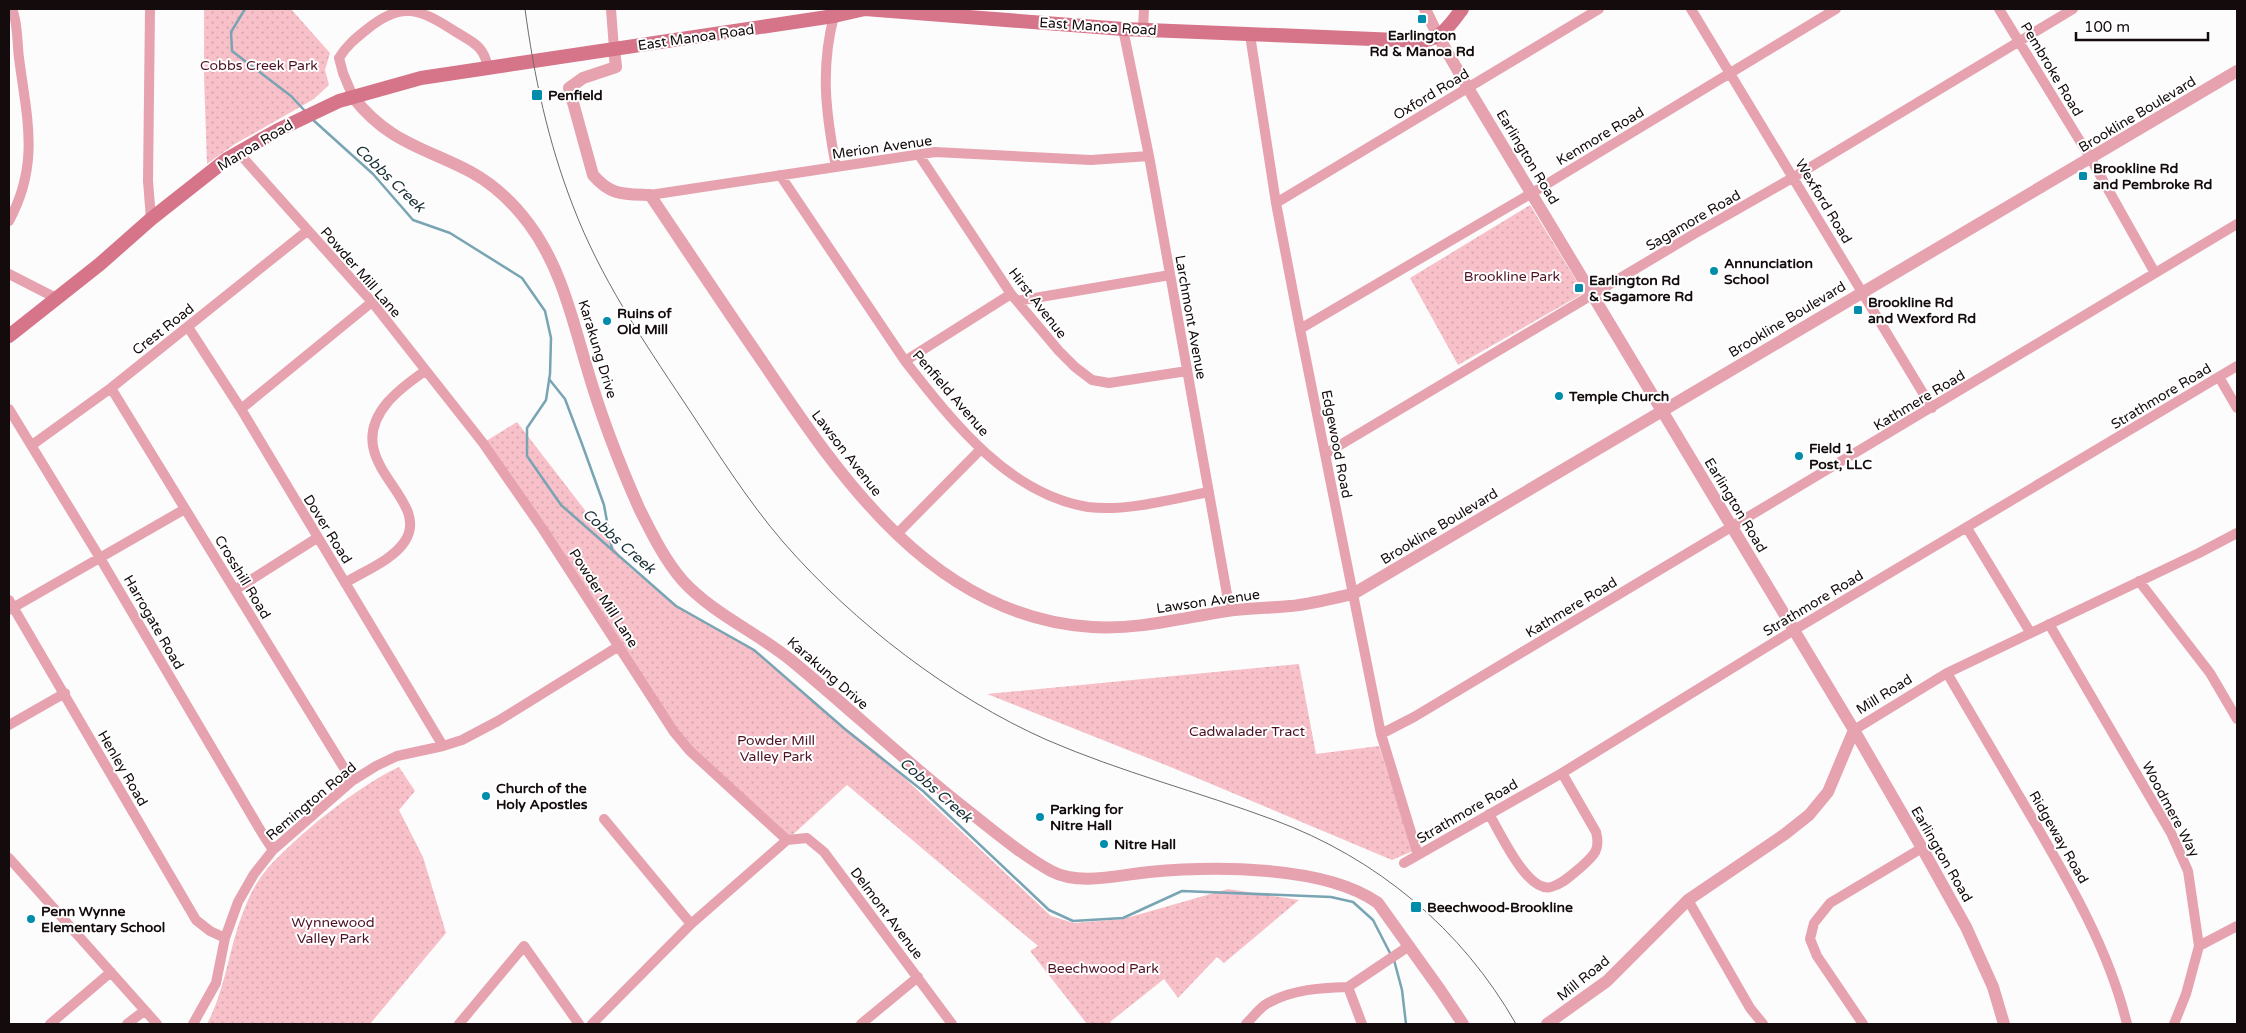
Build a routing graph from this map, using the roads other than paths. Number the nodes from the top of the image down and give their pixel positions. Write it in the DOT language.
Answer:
graph roads {
  1 [pos="150,9"];
  2 [pos="611,9"];
  3 [pos="865,9"];
  4 [pos="1144,9"];
  5 [pos="1425,9"];
  6 [pos="1462,9"];
  7 [pos="1599,9"];
  8 [pos="1691,9"];
  9 [pos="1836,9"];
  10 [pos="1999,9"];
  11 [pos="2073,9"];
  12 [pos="13,11"];
  13 [pos="834,16"];
  14 [pos="1123,28"];
  15 [pos="1142,29"];
  16 [pos="1250,34"];
  17 [pos="1438,36"];
  18 [pos="2019,41"];
  19 [pos="614,49"];
  20 [pos="522,64"];
  21 [pos="488,68"];
  22 [pos="2237,71"];
  23 [pos="1730,73"];
  24 [pos="1468,88"];
  25 [pos="353,97"];
  26 [pos="238,152"];
  27 [pos="919,155"];
  28 [pos="1149,156"];
  29 [pos="2091,160"];
  30 [pos="836,167"];
  31 [pos="780,175"];
  32 [pos="1794,178"];
  33 [pos="1532,193"];
  34 [pos="650,195"];
  35 [pos="1276,203"];
  36 [pos="151,219"];
  37 [pos="9,222"];
  38 [pos="2237,224"];
  39 [pos="308,231"];
  40 [pos="2155,273"];
  41 [pos="9,274"];
  42 [pos="1170,275"];
  43 [pos="1862,292"];
  44 [pos="1593,296"];
  45 [pos="56,298"];
  46 [pos="1014,298"];
  47 [pos="372,302"];
  48 [pos="188,327"];
  49 [pos="1300,329"];
  50 [pos="9,336"];
  51 [pos="905,361"];
  52 [pos="2237,366"];
  53 [pos="425,371"];
  54 [pos="1187,371"];
  55 [pos="2219,377"];
  56 [pos="111,388"];
  57 [pos="241,408"];
  58 [pos="1932,408"];
  59 [pos="2237,408"];
  60 [pos="9,409"];
  61 [pos="1662,412"];
  62 [pos="32,445"];
  63 [pos="982,448"];
  64 [pos="1325,454"];
  65 [pos="1209,492"];
  66 [pos="186,509"];
  67 [pos="1732,527"];
  68 [pos="1967,528"];
  69 [pos="2237,533"];
  70 [pos="897,534"];
  71 [pos="317,538"];
  72 [pos="100,558"];
  73 [pos="2139,581"];
  74 [pos="346,582"];
  75 [pos="235,590"];
  76 [pos="1353,594"];
  77 [pos="10,605"];
  78 [pos="1230,611"];
  79 [pos="2049,624"];
  80 [pos="1794,630"];
  81 [pos="2030,632"];
  82 [pos="619,646"];
  83 [pos="1947,673"];
  84 [pos="65,693"];
  85 [pos="2237,719"];
  86 [pos="9,725"];
  87 [pos="1854,730"];
  88 [pos="1381,734"];
  89 [pos="443,746"];
  90 [pos="1562,773"];
  91 [pos="352,781"];
  92 [pos="1489,814"];
  93 [pos="604,819"];
  94 [pos="787,840"];
  95 [pos="1922,848"];
  96 [pos="274,850"];
  97 [pos="1418,855"];
  98 [pos="9,858"];
  99 [pos="1404,862"];
  100 [pos="1688,900"];
  101 [pos="691,924"];
  102 [pos="2237,926"];
  103 [pos="225,938"];
  104 [pos="2199,946"];
  105 [pos="1406,949"];
  106 [pos="111,972"];
  107 [pos="918,977"];
  108 [pos="1348,987"];
  109 [pos="144,1011"];
  110 [pos="50,1024"];
  111 [pos="127,1024"];
  112 [pos="156,1024"];
  113 [pos="193,1024"];
  114 [pos="459,1024"];
  115 [pos="579,1024"];
  116 [pos="592,1024"];
  117 [pos="861,1024"];
  118 [pos="952,1024"];
  119 [pos="1246,1024"];
  120 [pos="1362,1024"];
  121 [pos="1463,1024"];
  122 [pos="1546,1024"];
  123 [pos="1763,1024"];
  124 [pos="1863,1024"];
  125 [pos="2004,1024"];
  126 [pos="2128,1024"];
  127 [pos="2174,1024"];
  1 -- 36 [label="street"];
  2 -- 19 [label="street"];
  3 -- 13 [label="main road, East Manoa Road"];
  3 -- 14 [label="main road, East Manoa Road"];
  4 -- 15 [label="street"];
  5 -- 17 [label="street, Earlington Road"];
  6 -- 17 [label="main road"];
  7 -- 24 [label="street, Oxford Road"];
  8 -- 23 [label="street, Wexford Road"];
  9 -- 23 [label="street, Kenmore Road"];
  10 -- 18 [label="street, Pembroke Road"];
  11 -- 18 [label="street, Sagamore Road"];
  12 -- 37 [label="street"];
  13 -- 19 [label="main road, East Manoa Road"];
  13 -- 30 [label="street"];
  14 -- 15 [label="main road, East Manoa Road"];
  14 -- 28 [label="street, Larchmont Avenue"];
  15 -- 16 [label="main road, East Manoa Road"];
  16 -- 17 [label="main road, East Manoa Road"];
  16 -- 35 [label="street, Edgewood Road"];
  17 -- 24 [label="street, Earlington Road"];
  18 -- 29 [label="street, Pembroke Road"];
  18 -- 32 [label="street, Sagamore Road"];
  19 -- 20 [label="main road, East Manoa Road"];
  19 -- 34 [label="street"];
  20 -- 21 [label="main road, Manoa Road"];
  21 -- 25 [label="main road, Manoa Road"];
  21 -- 25 [label="street"];
  22 -- 29 [label="street, Brookline Boulevard"];
  23 -- 32 [label="street, Wexford Road"];
  23 -- 33 [label="street, Kenmore Road"];
  24 -- 33 [label="street, Earlington Road"];
  24 -- 35 [label="street, Oxford Road"];
  25 -- 26 [label="main road, Manoa Road"];
  25 -- 105 [label="street, Karakung Drive"];
  26 -- 36 [label="main road, Manoa Road"];
  26 -- 39 [label="street, Powder Mill Lane"];
  27 -- 28 [label="street, Merion Avenue"];
  27 -- 30 [label="street, Merion Avenue"];
  27 -- 46 [label="street, Hirst Avenue"];
  28 -- 42 [label="street, Larchmont Avenue"];
  29 -- 40 [label="street, Pembroke Road"];
  29 -- 43 [label="street, Brookline Boulevard"];
  30 -- 31 [label="street, Merion Avenue"];
  31 -- 34 [label="street, Merion Avenue"];
  31 -- 51 [label="street, Penfield Avenue"];
  32 -- 43 [label="street, Wexford Road"];
  32 -- 44 [label="street, Sagamore Road"];
  33 -- 44 [label="street, Earlington Road"];
  33 -- 49 [label="street, Kenmore Road"];
  34 -- 70 [label="street, Lawson Avenue"];
  35 -- 49 [label="street, Edgewood Road"];
  36 -- 45 [label="main road, Manoa Road"];
  38 -- 40 [label="street, Kathmere Road"];
  39 -- 47 [label="street, Powder Mill Lane"];
  39 -- 48 [label="street, Crest Road"];
  40 -- 58 [label="street, Kathmere Road"];
  41 -- 45 [label="street"];
  42 -- 46 [label="street"];
  42 -- 54 [label="street, Larchmont Avenue"];
  43 -- 58 [label="street, Wexford Road"];
  43 -- 61 [label="street, Brookline Boulevard"];
  44 -- 61 [label="street, Earlington Road"];
  44 -- 64 [label="street, Sagamore Road"];
  45 -- 50 [label="main road, Manoa Road"];
  46 -- 51 [label="street"];
  46 -- 54 [label="street, Hirst Avenue"];
  47 -- 53 [label="street, Powder Mill Lane"];
  47 -- 57 [label="street"];
  48 -- 56 [label="street, Crest Road"];
  48 -- 57 [label="street, Dover Road"];
  49 -- 64 [label="street, Edgewood Road"];
  51 -- 63 [label="street, Penfield Avenue"];
  52 -- 55 [label="street, Strathmore Road"];
  53 -- 74 [label="street"];
  53 -- 82 [label="street, Powder Mill Lane"];
  54 -- 65 [label="street, Larchmont Avenue"];
  55 -- 59 [label="street"];
  55 -- 68 [label="street, Strathmore Road"];
  56 -- 62 [label="street, Crest Road"];
  56 -- 66 [label="street, Crosshill Road"];
  57 -- 71 [label="street, Dover Road"];
  58 -- 67 [label="street, Kathmere Road"];
  60 -- 62 [label="street, Harrogate Road"];
  61 -- 67 [label="street, Earlington Road"];
  61 -- 76 [label="street, Brookline Boulevard"];
  62 -- 72 [label="street, Harrogate Road"];
  63 -- 65 [label="street, Penfield Avenue"];
  63 -- 70 [label="street"];
  64 -- 76 [label="street, Edgewood Road"];
  65 -- 78 [label="street, Larchmont Avenue"];
  66 -- 72 [label="street"];
  66 -- 75 [label="street, Crosshill Road"];
  67 -- 80 [label="street, Earlington Road"];
  67 -- 88 [label="street, Kathmere Road"];
  68 -- 80 [label="street, Strathmore Road"];
  68 -- 81 [label="street"];
  69 -- 73 [label="street, Mill Road"];
  70 -- 78 [label="street, Lawson Avenue"];
  71 -- 74 [label="street, Dover Road"];
  71 -- 75 [label="street"];
  72 -- 77 [label="street"];
  72 -- 96 [label="street, Harrogate Road"];
  73 -- 79 [label="street, Mill Road"];
  73 -- 85 [label="street"];
  74 -- 89 [label="street, Dover Road"];
  75 -- 91 [label="street, Crosshill Road"];
  76 -- 78 [label="street, Lawson Avenue"];
  76 -- 88 [label="street, Edgewood Road"];
  77 -- 84 [label="street, Henley Road"];
  79 -- 81 [label="street, Mill Road"];
  79 -- 104 [label="street, Woodmere Way"];
  80 -- 87 [label="street, Earlington Road"];
  80 -- 90 [label="street, Strathmore Road"];
  81 -- 83 [label="street, Mill Road"];
  82 -- 89 [label="street, Remington Road"];
  82 -- 94 [label="street, Powder Mill Lane"];
  83 -- 87 [label="street, Mill Road"];
  83 -- 126 [label="street, Ridgeway Road"];
  84 -- 86 [label="street"];
  84 -- 103 [label="street, Henley Road"];
  87 -- 95 [label="street, Earlington Road"];
  87 -- 100 [label="street, Mill Road"];
  88 -- 97 [label="street, Edgewood Road"];
  89 -- 91 [label="street, Remington Road"];
  90 -- 92 [label="street, Strathmore Road"];
  90 -- 92 [label="street"];
  91 -- 96 [label="street, Remington Road"];
  92 -- 97 [label="street, Strathmore Road"];
  93 -- 101 [label="street"];
  94 -- 101 [label="street"];
  94 -- 107 [label="street, Delmont Avenue"];
  95 -- 124 [label="street"];
  95 -- 125 [label="street, Earlington Road"];
  96 -- 103 [label="street, Remington Road"];
  97 -- 99 [label="street, Strathmore Road"];
  98 -- 106 [label="street"];
  100 -- 122 [label="street, Mill Road"];
  100 -- 123 [label="street"];
  101 -- 116 [label="street"];
  102 -- 104 [label="street"];
  103 -- 113 [label="street, Remington Road"];
  104 -- 127 [label="street, Woodmere Way"];
  105 -- 108 [label="street"];
  105 -- 121 [label="street, Karakung Drive"];
  106 -- 109 [label="street"];
  106 -- 110 [label="street"];
  107 -- 117 [label="street"];
  107 -- 118 [label="street, Delmont Avenue"];
  108 -- 119 [label="street"];
  108 -- 120 [label="street"];
  109 -- 111 [label="street"];
  109 -- 112 [label="street"];
  114 -- 115 [label="street"];
}
